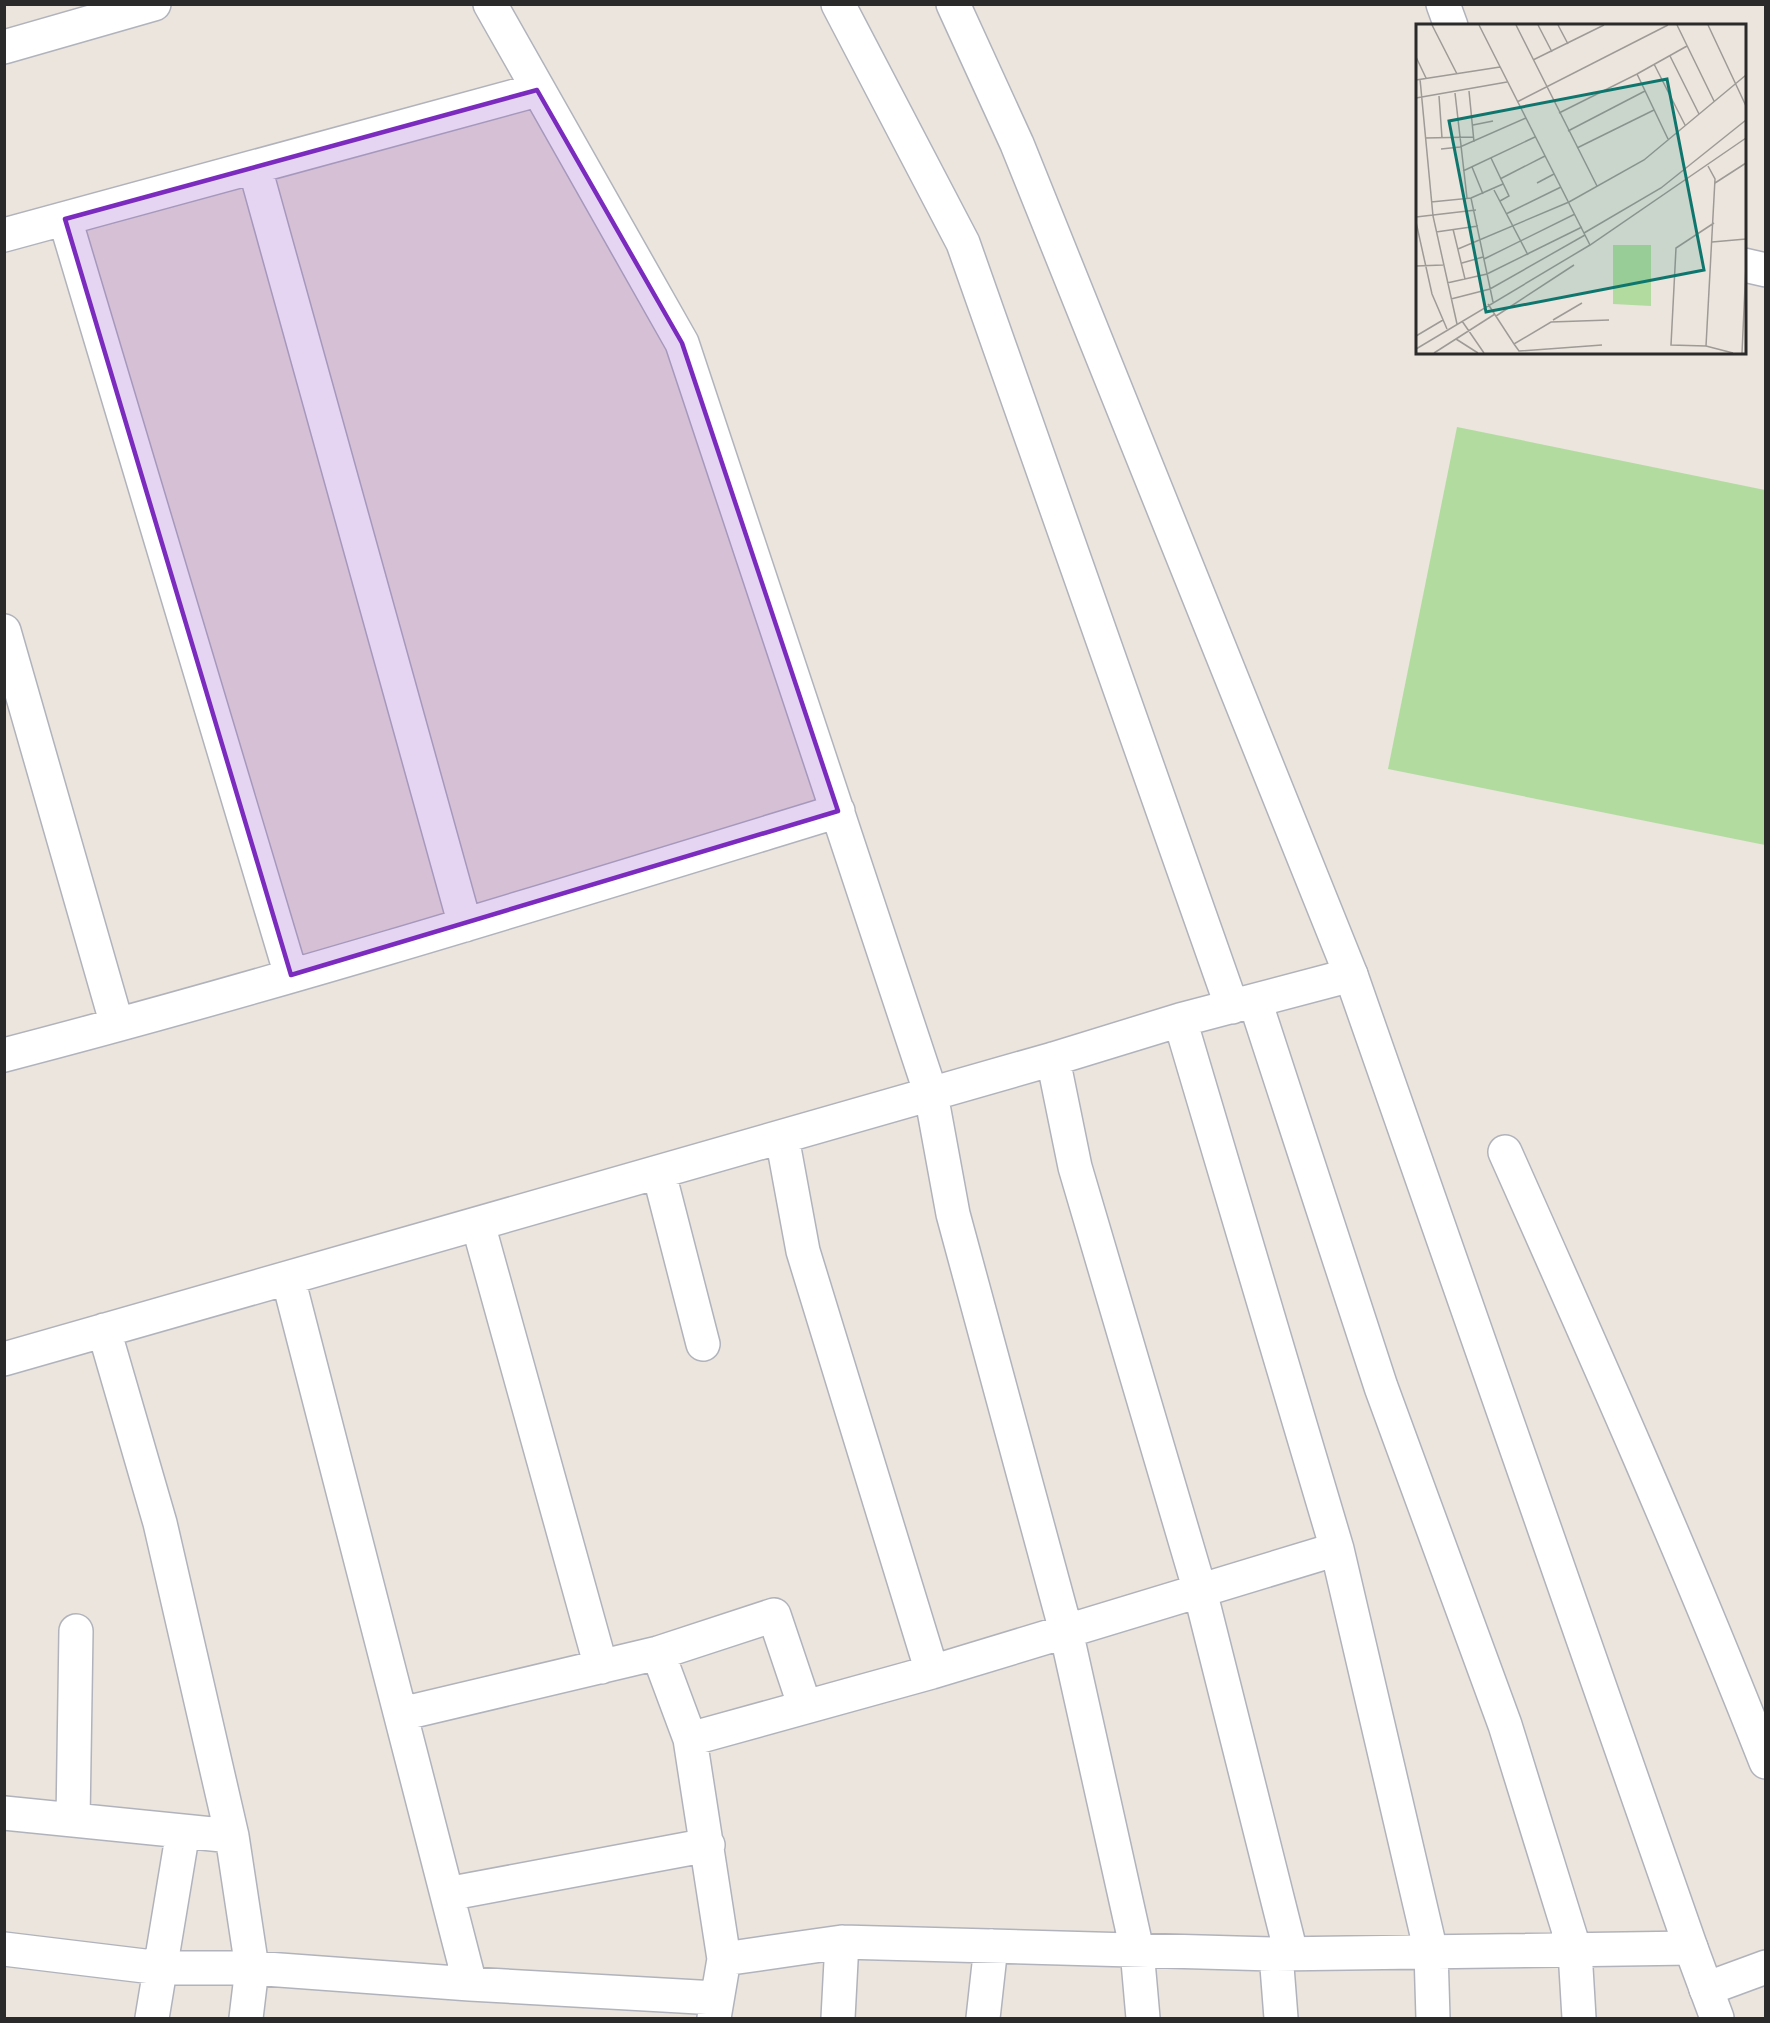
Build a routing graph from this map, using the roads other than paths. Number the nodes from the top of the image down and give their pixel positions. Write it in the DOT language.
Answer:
graph roads {
  1 [pos="154,4"];
  2 [pos="490,4"];
  3 [pos="838,4"];
  4 [pos="953,4"];
  5 [pos="1443,4"];
  6 [pos="1450,24"];
  7 [pos="4,47"];
  8 [pos="537,90"];
  9 [pos="255,168"];
  10 [pos="65,219"];
  11 [pos="4,235"];
  12 [pos="1746,265"];
  13 [pos="1766,270"];
  14 [pos="4,631"];
  15 [pos="838,811"];
  16 [pos="465,925"];
  17 [pos="291,975"];
  18 [pos="1350,975"];
  19 [pos="1244,1004"];
  20 [pos="1180,1020"];
  21 [pos="117,1025"];
  22 [pos="4,1055"];
  23 [pos="1053,1059"];
  24 [pos="931,1094"];
  25 [pos="782,1137"];
  26 [pos="1505,1152"];
  27 [pos="659,1173"];
  28 [pos="478,1224"];
  29 [pos="288,1278"];
  30 [pos="104,1330"];
  31 [pos="703,1344"];
  32 [pos="4,1359"];
  33 [pos="1337,1549"];
  34 [pos="1200,1591"];
  35 [pos="76,1631"];
  36 [pos="1066,1631"];
  37 [pos="658,1653"];
  38 [pos="601,1667"];
  39 [pos="932,1672"];
  40 [pos="805,1707"];
  41 [pos="401,1714"];
  42 [pos="690,1739"];
  43 [pos="1766,1762"];
  44 [pos="4,1813"];
  45 [pos="73,1820"];
  46 [pos="183,1831"];
  47 [pos="232,1836"];
  48 [pos="708,1845"];
  49 [pos="447,1894"];
  50 [pos="842,1942"];
  51 [pos="991,1946"];
  52 [pos="1690,1948"];
  53 [pos="4,1949"];
  54 [pos="1137,1950"];
  55 [pos="1575,1951"];
  56 [pos="1431,1952"];
  57 [pos="1283,1954"];
  58 [pos="724,1959"];
  59 [pos="1766,1967"];
  60 [pos="161,1968"];
  61 [pos="252,1968"];
  62 [pos="470,1984"];
  63 [pos="1712,2004"];
  64 [pos="715,2008"];
  65 [pos="152,2019"];
  66 [pos="246,2019"];
  67 [pos="838,2019"];
  68 [pos="983,2019"];
  69 [pos="1143,2019"];
  70 [pos="1281,2019"];
  71 [pos="1433,2019"];
  72 [pos="1578,2019"];
  1 -- 7 [label="street"];
  2 -- 8 [label="street"];
  3 -- 19 [label="street"];
  4 -- 18 [label="street"];
  5 -- 6 [label="street"];
  8 -- 9 [label="street"];
  8 -- 15 [label="street"];
  9 -- 10 [label="street"];
  9 -- 16 [label="street"];
  10 -- 11 [label="street"];
  10 -- 17 [label="street"];
  12 -- 13 [label="street"];
  14 -- 21 [label="street"];
  15 -- 16 [label="street"];
  15 -- 24 [label="street"];
  16 -- 17 [label="street"];
  17 -- 21 [label="street"];
  18 -- 19 [label="street"];
  18 -- 52 [label="street"];
  19 -- 20 [label="street"];
  19 -- 55 [label="street"];
  20 -- 23 [label="street"];
  20 -- 33 [label="street"];
  21 -- 22 [label="street"];
  23 -- 24 [label="street"];
  23 -- 34 [label="street"];
  24 -- 25 [label="street"];
  24 -- 36 [label="street"];
  25 -- 27 [label="street"];
  25 -- 39 [label="street"];
  26 -- 43 [label="street"];
  27 -- 28 [label="street"];
  27 -- 31 [label="street"];
  28 -- 29 [label="street"];
  28 -- 38 [label="street"];
  29 -- 30 [label="street"];
  29 -- 41 [label="street"];
  30 -- 32 [label="street"];
  30 -- 47 [label="street"];
  33 -- 34 [label="street"];
  33 -- 56 [label="street"];
  34 -- 36 [label="street"];
  34 -- 57 [label="street"];
  35 -- 45 [label="street"];
  36 -- 39 [label="street"];
  36 -- 54 [label="street"];
  37 -- 38 [label="street"];
  37 -- 40 [label="street"];
  37 -- 42 [label="street"];
  38 -- 41 [label="street"];
  39 -- 40 [label="street"];
  40 -- 42 [label="street"];
  41 -- 49 [label="street"];
  42 -- 48 [label="street"];
  44 -- 45 [label="street"];
  45 -- 46 [label="street"];
  46 -- 47 [label="street"];
  46 -- 60 [label="street"];
  47 -- 61 [label="street"];
  48 -- 49 [label="street"];
  48 -- 58 [label="street"];
  49 -- 62 [label="street"];
  50 -- 51 [label="street"];
  50 -- 58 [label="street"];
  50 -- 67 [label="street"];
  51 -- 54 [label="street"];
  51 -- 68 [label="street"];
  52 -- 55 [label="street"];
  52 -- 63 [label="street"];
  53 -- 60 [label="street"];
  54 -- 57 [label="street"];
  54 -- 69 [label="street"];
  55 -- 56 [label="street"];
  55 -- 72 [label="street"];
  56 -- 57 [label="street"];
  56 -- 71 [label="street"];
  57 -- 70 [label="street"];
  58 -- 64 [label="street"];
  59 -- 63 [label="street"];
  60 -- 61 [label="street"];
  60 -- 65 [label="street"];
  61 -- 62 [label="street"];
  61 -- 66 [label="street"];
  62 -- 64 [label="street"];
}
